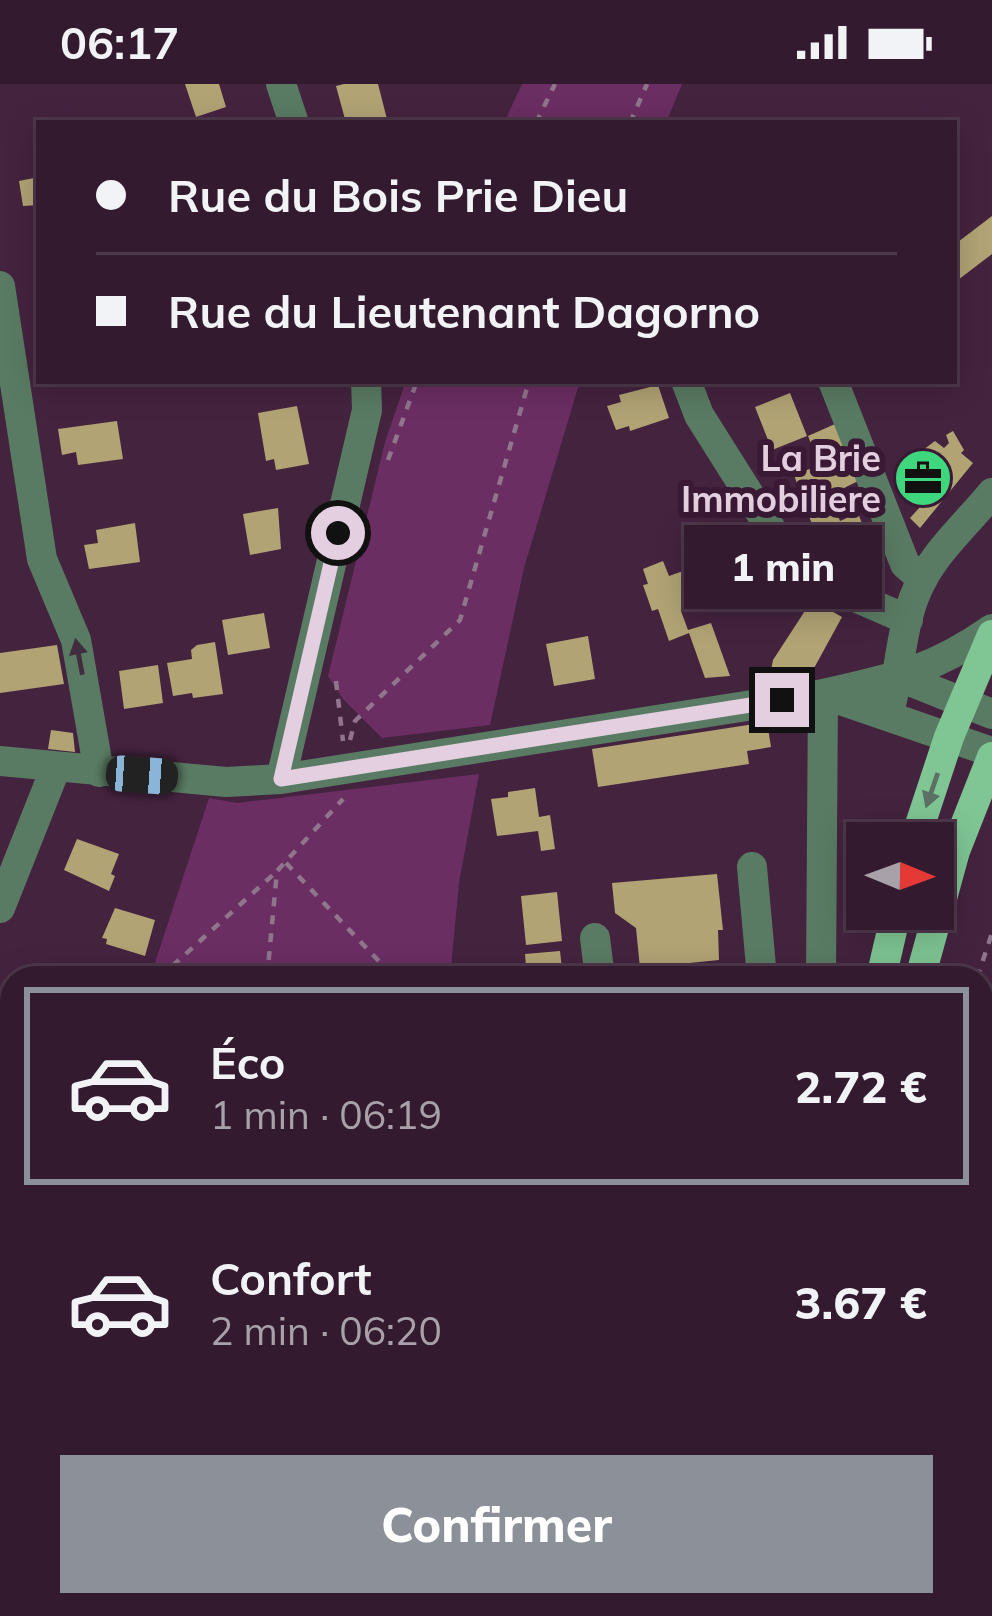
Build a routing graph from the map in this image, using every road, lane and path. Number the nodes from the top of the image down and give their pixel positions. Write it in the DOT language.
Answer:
graph roads {
  1 [pos="281,84"];
  2 [pos="555,84"];
  3 [pos="647,84"];
  4 [pos="293,120"];
  5 [pos="537,120"];
  6 [pos="632,120"];
  7 [pos="0,286"];
  8 [pos="366,384"];
  9 [pos="416,384"];
  10 [pos="529,384"];
  11 [pos="687,384"];
  12 [pos="834,384"];
  13 [pos="386,470"];
  14 [pos="992,493"];
  15 [pos="922,580"];
  16 [pos="908,620"];
  17 [pos="992,632"];
  18 [pos="337,674"];
  19 [pos="900,677"];
  20 [pos="823,694"];
  21 [pos="978,708"];
  22 [pos="889,716"];
  23 [pos="950,737"];
  24 [pos="992,754"];
  25 [pos="0,761"];
  26 [pos="56,767"];
  27 [pos="100,772"];
  28 [pos="281,779"];
  29 [pos="346,792"];
  30 [pos="921,822"];
  31 [pos="285,862"];
  32 [pos="752,867"];
  33 [pos="277,871"];
  34 [pos="0,908"];
  35 [pos="892,930"];
  36 [pos="992,933"];
  37 [pos="595,938"];
  38 [pos="172,966"];
  39 [pos="268,966"];
  40 [pos="383,966"];
  41 [pos="598,966"];
  42 [pos="761,966"];
  43 [pos="821,966"];
  44 [pos="884,966"];
  45 [pos="923,966"];
  46 [pos="981,966"];
  1 -- 4 [label="street"];
  2 -- 5 [label="path"];
  3 -- 6 [label="path"];
  27 -- 7 [label="street, one-way"];
  8 -- 28 [label="street"];
  9 -- 13 [label="path"];
  10 -- 18 [label="path"];
  11 -- 16 [label="street"];
  12 -- 15 [label="street"];
  14 -- 15 [label="street"];
  15 -- 16 [label="street"];
  16 -- 19 [label="street"];
  17 -- 19 [label="street"];
  17 -- 21 [label="main road"];
  19 -- 20 [label="street"];
  19 -- 21 [label="street"];
  19 -- 22 [label="street"];
  20 -- 22 [label="street"];
  20 -- 28 [label="street"];
  20 -- 43 [label="street"];
  21 -- 23 [label="main road"];
  22 -- 23 [label="street"];
  23 -- 24 [label="street"];
  23 -- 30 [label="main road, one-way"];
  24 -- 45 [label="main road"];
  25 -- 26 [label="street"];
  26 -- 27 [label="street"];
  26 -- 34 [label="street"];
  27 -- 28 [label="street"];
  29 -- 31 [label="path"];
  31 -- 33 [label="path"];
  31 -- 40 [label="path"];
  32 -- 42 [label="street"];
  33 -- 38 [label="path"];
  33 -- 39 [label="path"];
  35 -- 44 [label="main road"];
  36 -- 46 [label="path"];
  37 -- 41 [label="street"];
}
